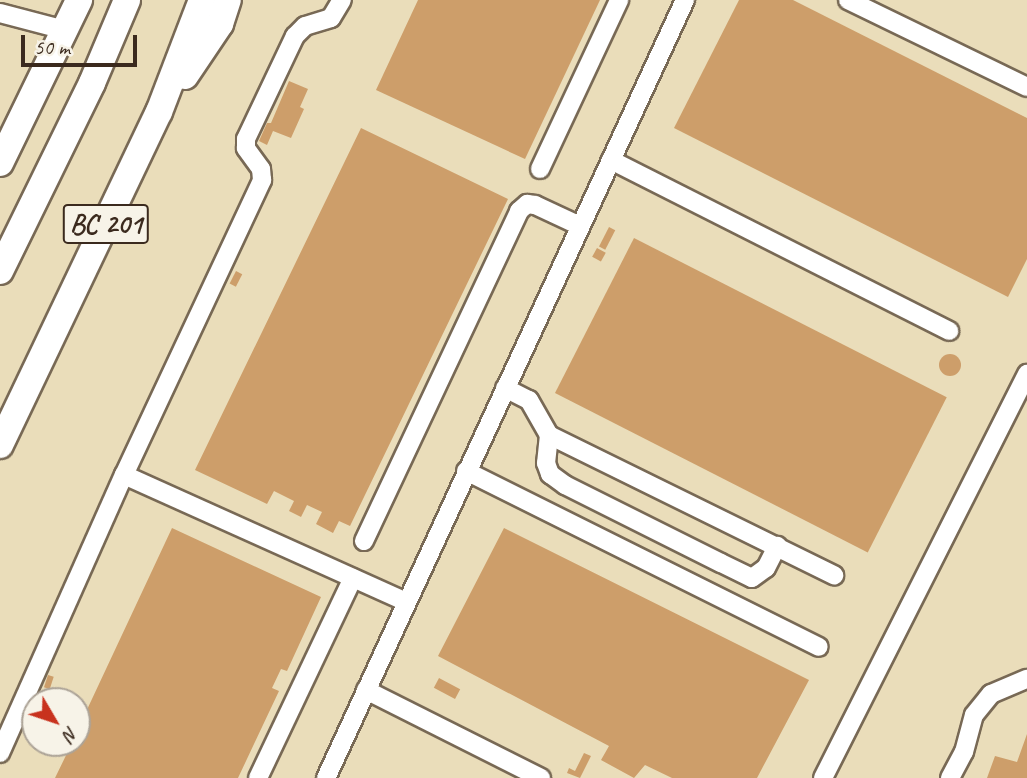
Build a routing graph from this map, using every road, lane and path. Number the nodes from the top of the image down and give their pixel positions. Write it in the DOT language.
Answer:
graph roads {
  1 [pos="79,0"];
  2 [pos="127,0"];
  3 [pos="202,0"];
  4 [pos="228,0"];
  5 [pos="342,0"];
  6 [pos="619,0"];
  7 [pos="685,0"];
  8 [pos="848,0"];
  9 [pos="875,6"];
  10 [pos="0,13"];
  11 [pos="65,30"];
  12 [pos="1027,88"];
  13 [pos="164,98"];
  14 [pos="1,157"];
  15 [pos="611,160"];
  16 [pos="540,169"];
  17 [pos="580,226"];
  18 [pos="0,271"];
  19 [pos="949,331"];
  20 [pos="1027,374"];
  21 [pos="505,388"];
  22 [pos="13,421"];
  23 [pos="549,435"];
  24 [pos="0,445"];
  25 [pos="0,451"];
  26 [pos="466,471"];
  27 [pos="124,475"];
  28 [pos="364,541"];
  29 [pos="777,546"];
  30 [pos="834,575"];
  31 [pos="353,578"];
  32 [pos="406,602"];
  33 [pos="819,647"];
  34 [pos="1027,680"];
  35 [pos="366,690"];
  36 [pos="0,753"];
  37 [pos="258,778"];
  38 [pos="326,778"];
  39 [pos="541,778"];
  40 [pos="823,778"];
  41 [pos="950,778"];
  1 -- 11 [label="highway"];
  2 -- 18 [label="highway, BC 201"];
  3 -- 13 [label="highway, BC 201"];
  4 -- 13 [label="highway"];
  5 -- 27 [label="lane"];
  6 -- 16 [label="lane"];
  7 -- 15 [label="lane"];
  8 -- 9 [label="lane"];
  9 -- 12 [label="lane"];
  10 -- 11 [label="lane"];
  11 -- 14 [label="highway"];
  13 -- 22 [label="highway, BC 201"];
  15 -- 17 [label="lane"];
  15 -- 19 [label="lane"];
  17 -- 21 [label="lane"];
  17 -- 28 [label="lane"];
  20 -- 40 [label="lane"];
  21 -- 23 [label="lane"];
  21 -- 26 [label="lane"];
  22 -- 24 [label="highway, BC 201"];
  22 -- 25 [label="highway"];
  23 -- 29 [label="lane"];
  23 -- 29 [label="lane"];
  26 -- 32 [label="lane"];
  26 -- 33 [label="lane"];
  27 -- 31 [label="lane"];
  27 -- 36 [label="lane"];
  29 -- 30 [label="lane"];
  31 -- 32 [label="lane"];
  31 -- 37 [label="lane"];
  32 -- 35 [label="lane"];
  34 -- 41 [label="lane"];
  35 -- 38 [label="lane"];
  35 -- 39 [label="lane"];
}
